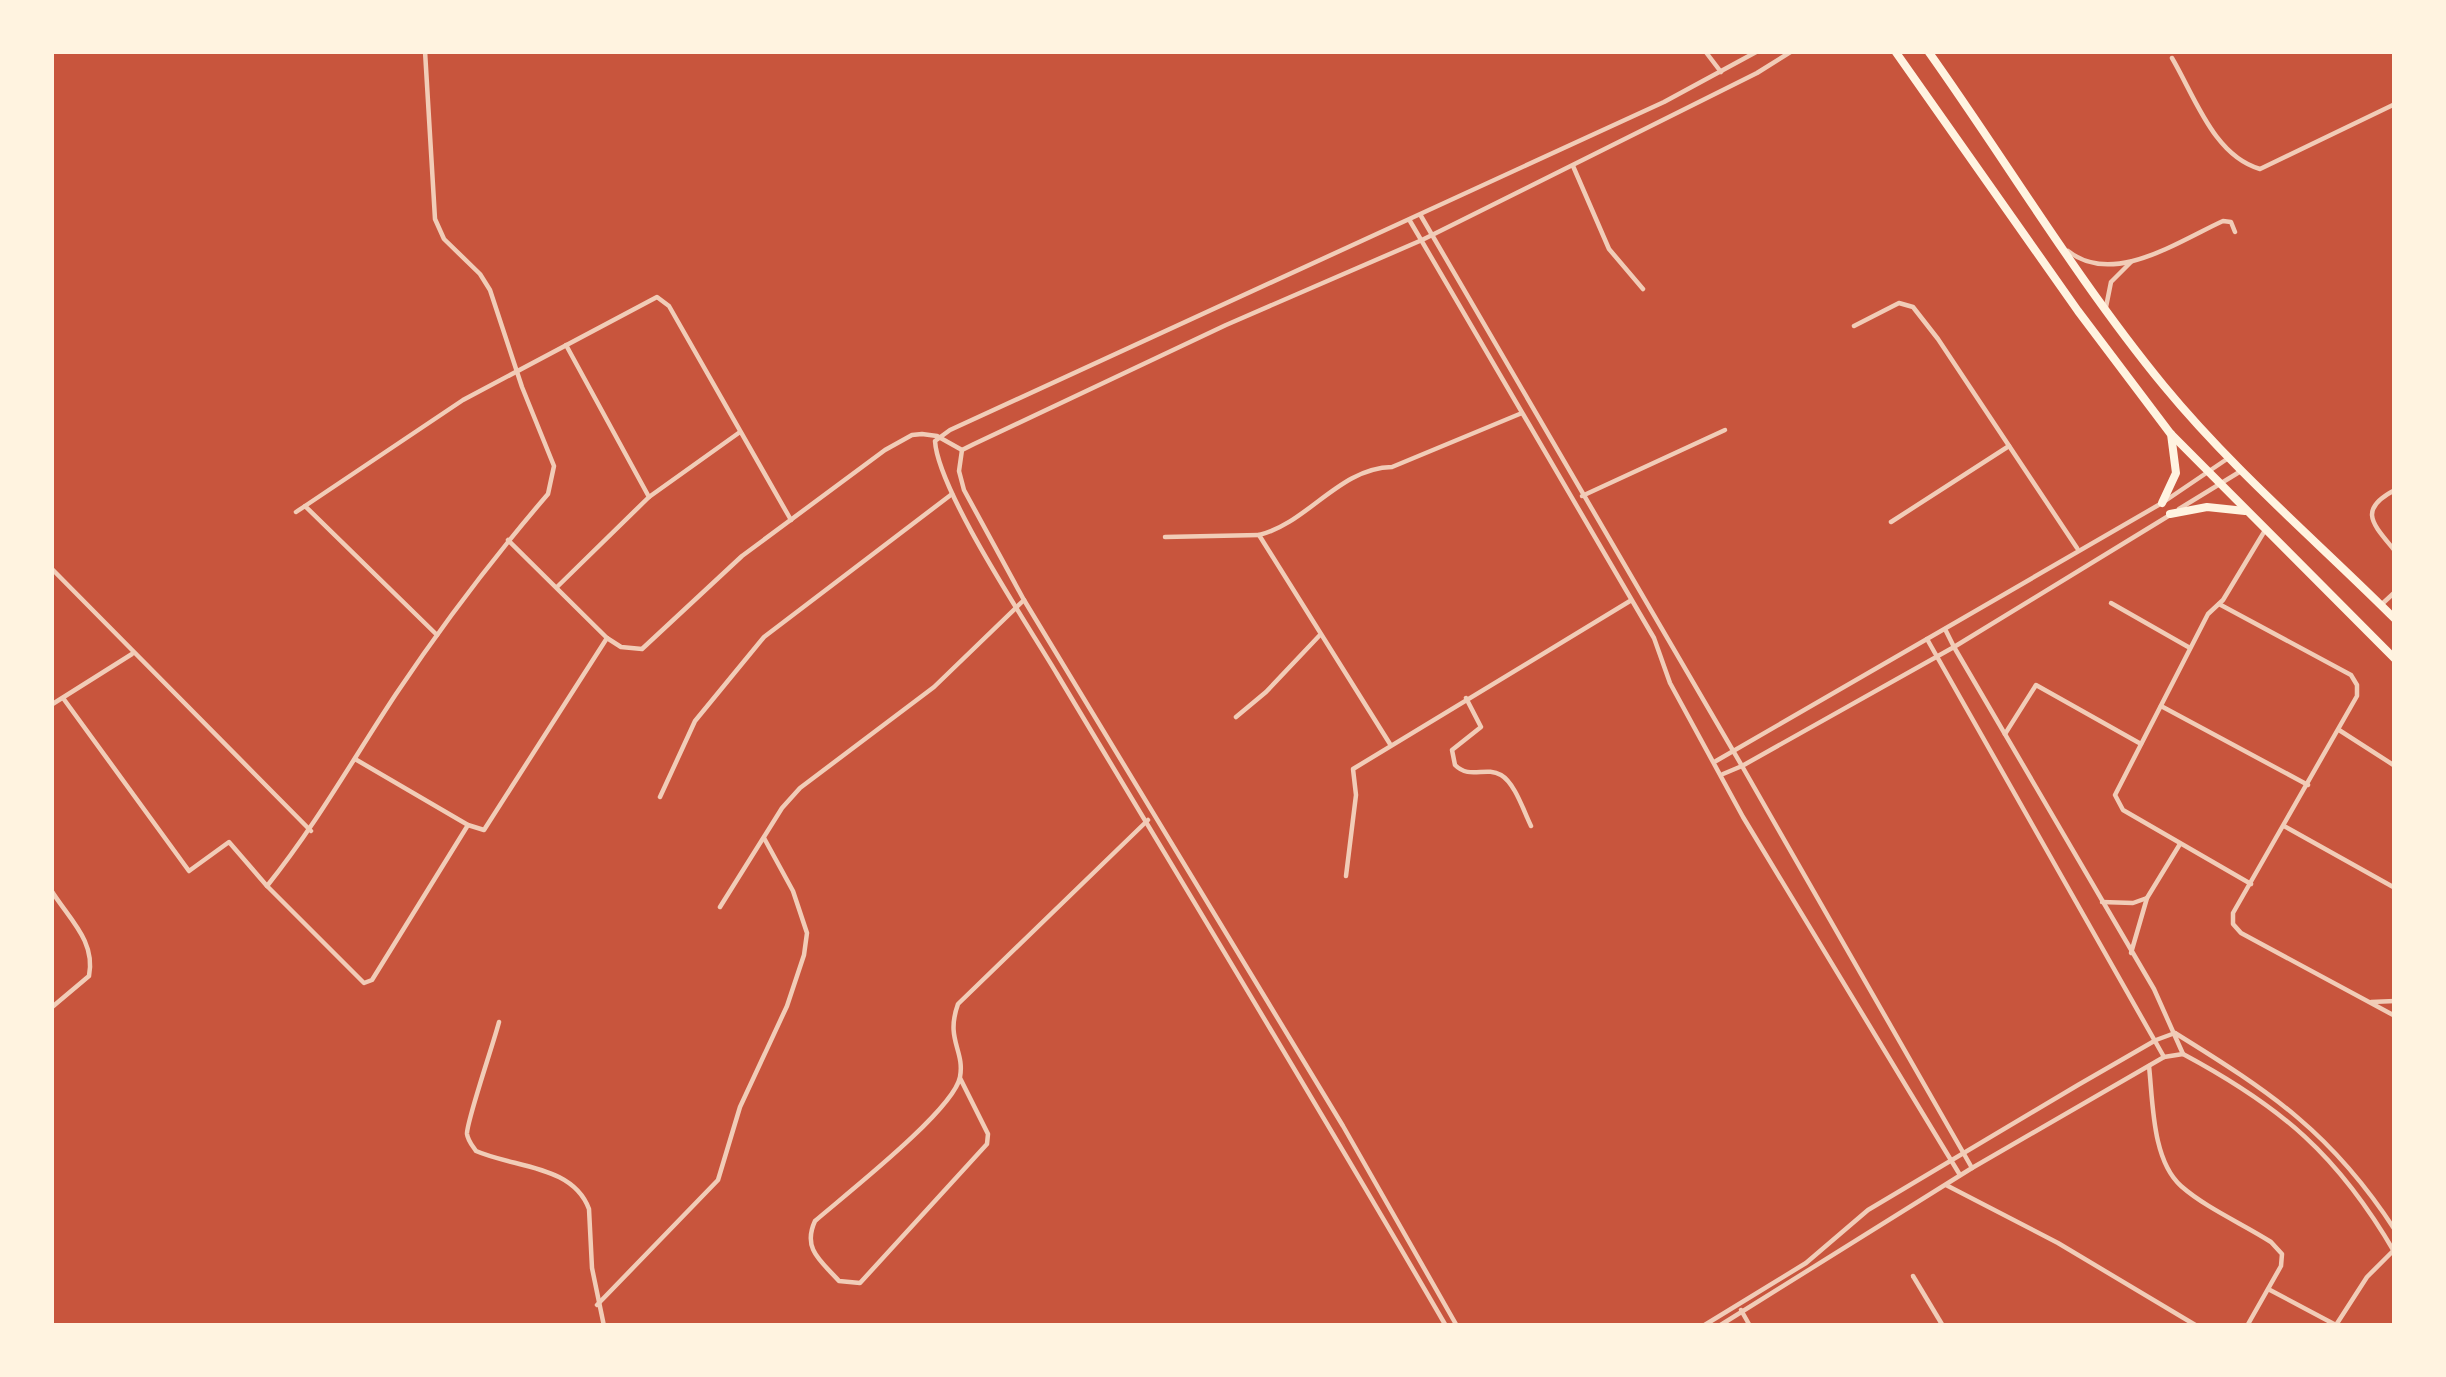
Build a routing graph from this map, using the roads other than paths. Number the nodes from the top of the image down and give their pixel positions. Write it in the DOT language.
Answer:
graph roads {
  1 [pos="425,51"];
  2 [pos="1706,51"];
  3 [pos="1758,51"];
  4 [pos="1792,51"];
  5 [pos="1928,51"];
  6 [pos="1895,52"];
  7 [pos="2172,58"];
  8 [pos="1721,72"];
  9 [pos="2395,104"];
  10 [pos="1574,166"];
  11 [pos="1421,216"];
  12 [pos="1410,221"];
  13 [pos="2235,232"];
  14 [pos="1434,234"];
  15 [pos="2055,238"];
  16 [pos="1422,240"];
  17 [pos="2133,261"];
  18 [pos="1643,290"];
  19 [pos="2111,318"];
  20 [pos="1854,326"];
  21 [pos="566,345"];
  22 [pos="517,373"];
  23 [pos="1523,412"];
  24 [pos="1725,430"];
  25 [pos="740,432"];
  26 [pos="2170,433"];
  27 [pos="938,436"];
  28 [pos="2009,446"];
  29 [pos="962,450"];
  30 [pos="2228,458"];
  31 [pos="2241,471"];
  32 [pos="2207,472"];
  33 [pos="2220,485"];
  34 [pos="2395,490"];
  35 [pos="952,494"];
  36 [pos="1582,496"];
  37 [pos="649,497"];
  38 [pos="2162,503"];
  39 [pos="304,506"];
  40 [pos="2245,511"];
  41 [pos="296,512"];
  42 [pos="2170,514"];
  43 [pos="791,520"];
  44 [pos="1891,522"];
  45 [pos="2265,531"];
  46 [pos="1259,536"];
  47 [pos="1165,537"];
  48 [pos="508,540"];
  49 [pos="2077,548"];
  50 [pos="2395,551"];
  51 [pos="51,568"];
  52 [pos="557,587"];
  53 [pos="2395,592"];
  54 [pos="1641,595"];
  55 [pos="1633,600"];
  56 [pos="1024,601"];
  57 [pos="2110,603"];
  58 [pos="2219,604"];
  59 [pos="2381,605"];
  60 [pos="1017,607"];
  61 [pos="2395,619"];
  62 [pos="1945,629"];
  63 [pos="437,635"];
  64 [pos="1319,636"];
  65 [pos="607,638"];
  66 [pos="1927,640"];
  67 [pos="1954,647"];
  68 [pos="2190,648"];
  69 [pos="132,654"];
  70 [pos="1936,655"];
  71 [pos="2395,658"];
  72 [pos="64,698"];
  73 [pos="1466,698"];
  74 [pos="51,705"];
  75 [pos="2161,706"];
  76 [pos="1235,717"];
  77 [pos="2339,730"];
  78 [pos="2005,734"];
  79 [pos="1390,743"];
  80 [pos="2141,744"];
  81 [pos="1733,752"];
  82 [pos="355,759"];
  83 [pos="1716,761"];
  84 [pos="1742,766"];
  85 [pos="2395,766"];
  86 [pos="1723,774"];
  87 [pos="2308,785"];
  88 [pos="659,797"];
  89 [pos="1152,815"];
  90 [pos="1146,822"];
  91 [pos="468,825"];
  92 [pos="1531,826"];
  93 [pos="2284,826"];
  94 [pos="311,831"];
  95 [pos="764,838"];
  96 [pos="2180,843"];
  97 [pos="1346,876"];
  98 [pos="2251,884"];
  99 [pos="266,886"];
  100 [pos="2395,888"];
  101 [pos="51,890"];
  102 [pos="2147,898"];
  103 [pos="2102,902"];
  104 [pos="720,907"];
  105 [pos="2132,953"];
  106 [pos="2395,1000"];
  107 [pos="2371,1002"];
  108 [pos="51,1007"];
  109 [pos="2395,1016"];
  110 [pos="499,1022"];
  111 [pos="2175,1033"];
  112 [pos="2156,1040"];
  113 [pos="2183,1054"];
  114 [pos="2164,1058"];
  115 [pos="2149,1066"];
  116 [pos="960,1078"];
  117 [pos="1963,1154"];
  118 [pos="1951,1161"];
  119 [pos="1972,1168"];
  120 [pos="1960,1175"];
  121 [pos="1945,1185"];
  122 [pos="2395,1231"];
  123 [pos="2394,1251"];
  124 [pos="1912,1276"];
  125 [pos="2270,1290"];
  126 [pos="597,1305"];
  127 [pos="1740,1309"];
  128 [pos="604,1326"];
  129 [pos="1446,1326"];
  130 [pos="1456,1326"];
  131 [pos="1703,1326"];
  132 [pos="1719,1326"];
  133 [pos="1750,1326"];
  134 [pos="1943,1326"];
  135 [pos="2197,1326"];
  136 [pos="2247,1326"];
  137 [pos="2337,1326"];
  1 -- 22 [label="street"];
  2 -- 8 [label="street"];
  3 -- 8 [label="street"];
  4 -- 10 [label="street"];
  5 -- 15 [label="main road"];
  6 -- 26 [label="main road"];
  7 -- 9 [label="street"];
  8 -- 11 [label="street"];
  10 -- 14 [label="street"];
  10 -- 18 [label="street"];
  11 -- 12 [label="street"];
  11 -- 14 [label="street"];
  12 -- 16 [label="street"];
  12 -- 27 [label="street"];
  13 -- 17 [label="street"];
  14 -- 16 [label="street"];
  14 -- 36 [label="street"];
  15 -- 17 [label="street"];
  15 -- 19 [label="main road"];
  16 -- 23 [label="street"];
  16 -- 29 [label="street"];
  17 -- 19 [label="street"];
  19 -- 30 [label="main road"];
  20 -- 28 [label="street"];
  21 -- 22 [label="street"];
  21 -- 25 [label="street"];
  21 -- 37 [label="street"];
  22 -- 39 [label="street"];
  22 -- 48 [label="street"];
  23 -- 46 [label="street"];
  23 -- 55 [label="street"];
  24 -- 36 [label="street"];
  25 -- 37 [label="street"];
  25 -- 43 [label="street"];
  26 -- 32 [label="main road"];
  26 -- 38 [label="main road"];
  27 -- 29 [label="street"];
  27 -- 35 [label="street"];
  27 -- 43 [label="street"];
  28 -- 44 [label="street"];
  28 -- 49 [label="street"];
  29 -- 56 [label="street"];
  30 -- 31 [label="main road"];
  30 -- 32 [label="street"];
  31 -- 33 [label="street"];
  31 -- 59 [label="main road"];
  32 -- 33 [label="main road"];
  32 -- 38 [label="street"];
  33 -- 40 [label="main road"];
  33 -- 42 [label="street"];
  34 -- 50 [label="street"];
  35 -- 60 [label="street"];
  35 -- 88 [label="street"];
  36 -- 54 [label="street"];
  37 -- 52 [label="street"];
  38 -- 49 [label="street"];
  39 -- 41 [label="street"];
  39 -- 63 [label="street"];
  40 -- 42 [label="main road"];
  40 -- 45 [label="main road"];
  42 -- 67 [label="street"];
  43 -- 65 [label="street"];
  45 -- 58 [label="street"];
  45 -- 71 [label="main road"];
  46 -- 47 [label="street"];
  46 -- 64 [label="street"];
  48 -- 52 [label="street"];
  48 -- 63 [label="street"];
  49 -- 62 [label="street"];
  51 -- 69 [label="street"];
  52 -- 65 [label="street"];
  53 -- 59 [label="street"];
  54 -- 55 [label="street"];
  54 -- 81 [label="street"];
  55 -- 73 [label="street"];
  55 -- 83 [label="street"];
  56 -- 60 [label="street"];
  56 -- 89 [label="street"];
  57 -- 68 [label="street"];
  58 -- 68 [label="street"];
  58 -- 77 [label="street"];
  59 -- 61 [label="main road"];
  60 -- 90 [label="street"];
  60 -- 95 [label="street"];
  62 -- 66 [label="street"];
  62 -- 67 [label="street"];
  63 -- 82 [label="street"];
  64 -- 76 [label="street"];
  64 -- 79 [label="street"];
  65 -- 91 [label="street"];
  66 -- 70 [label="street"];
  66 -- 81 [label="street"];
  67 -- 70 [label="street"];
  67 -- 78 [label="street"];
  68 -- 75 [label="street"];
  69 -- 72 [label="street"];
  69 -- 94 [label="street"];
  70 -- 84 [label="street"];
  70 -- 112 [label="street"];
  72 -- 74 [label="street"];
  72 -- 99 [label="street"];
  73 -- 79 [label="street"];
  73 -- 92 [label="street"];
  75 -- 80 [label="street"];
  75 -- 87 [label="street"];
  77 -- 85 [label="street"];
  77 -- 87 [label="street"];
  78 -- 80 [label="street"];
  78 -- 103 [label="street"];
  79 -- 97 [label="street"];
  80 -- 96 [label="street"];
  81 -- 83 [label="street"];
  81 -- 84 [label="street"];
  82 -- 91 [label="street"];
  82 -- 94 [label="street"];
  83 -- 86 [label="street"];
  84 -- 86 [label="street"];
  84 -- 117 [label="street"];
  86 -- 118 [label="street"];
  87 -- 93 [label="street"];
  89 -- 90 [label="street"];
  89 -- 130 [label="street"];
  90 -- 116 [label="street"];
  90 -- 129 [label="street"];
  91 -- 99 [label="street"];
  93 -- 98 [label="street"];
  93 -- 100 [label="street"];
  94 -- 99 [label="street"];
  95 -- 104 [label="street"];
  95 -- 126 [label="street"];
  96 -- 98 [label="street"];
  96 -- 102 [label="street"];
  98 -- 107 [label="street"];
  101 -- 108 [label="street"];
  102 -- 103 [label="street"];
  102 -- 105 [label="street"];
  103 -- 105 [label="street"];
  105 -- 111 [label="street"];
  106 -- 107 [label="street"];
  107 -- 109 [label="street"];
  110 -- 126 [label="street"];
  111 -- 112 [label="street"];
  111 -- 113 [label="street"];
  111 -- 122 [label="street"];
  112 -- 114 [label="street"];
  112 -- 117 [label="street"];
  113 -- 114 [label="street"];
  113 -- 123 [label="street"];
  114 -- 115 [label="street"];
  115 -- 119 [label="street"];
  115 -- 125 [label="street"];
  116 -- 116 [label="street"];
  117 -- 118 [label="street"];
  117 -- 119 [label="street"];
  118 -- 120 [label="street"];
  118 -- 127 [label="street"];
  119 -- 120 [label="street"];
  120 -- 121 [label="street"];
  121 -- 127 [label="street"];
  121 -- 135 [label="street"];
  123 -- 137 [label="street"];
  124 -- 134 [label="street"];
  125 -- 136 [label="street"];
  125 -- 137 [label="street"];
  126 -- 128 [label="street"];
  127 -- 131 [label="street"];
  127 -- 132 [label="street"];
  127 -- 133 [label="street"];
}
